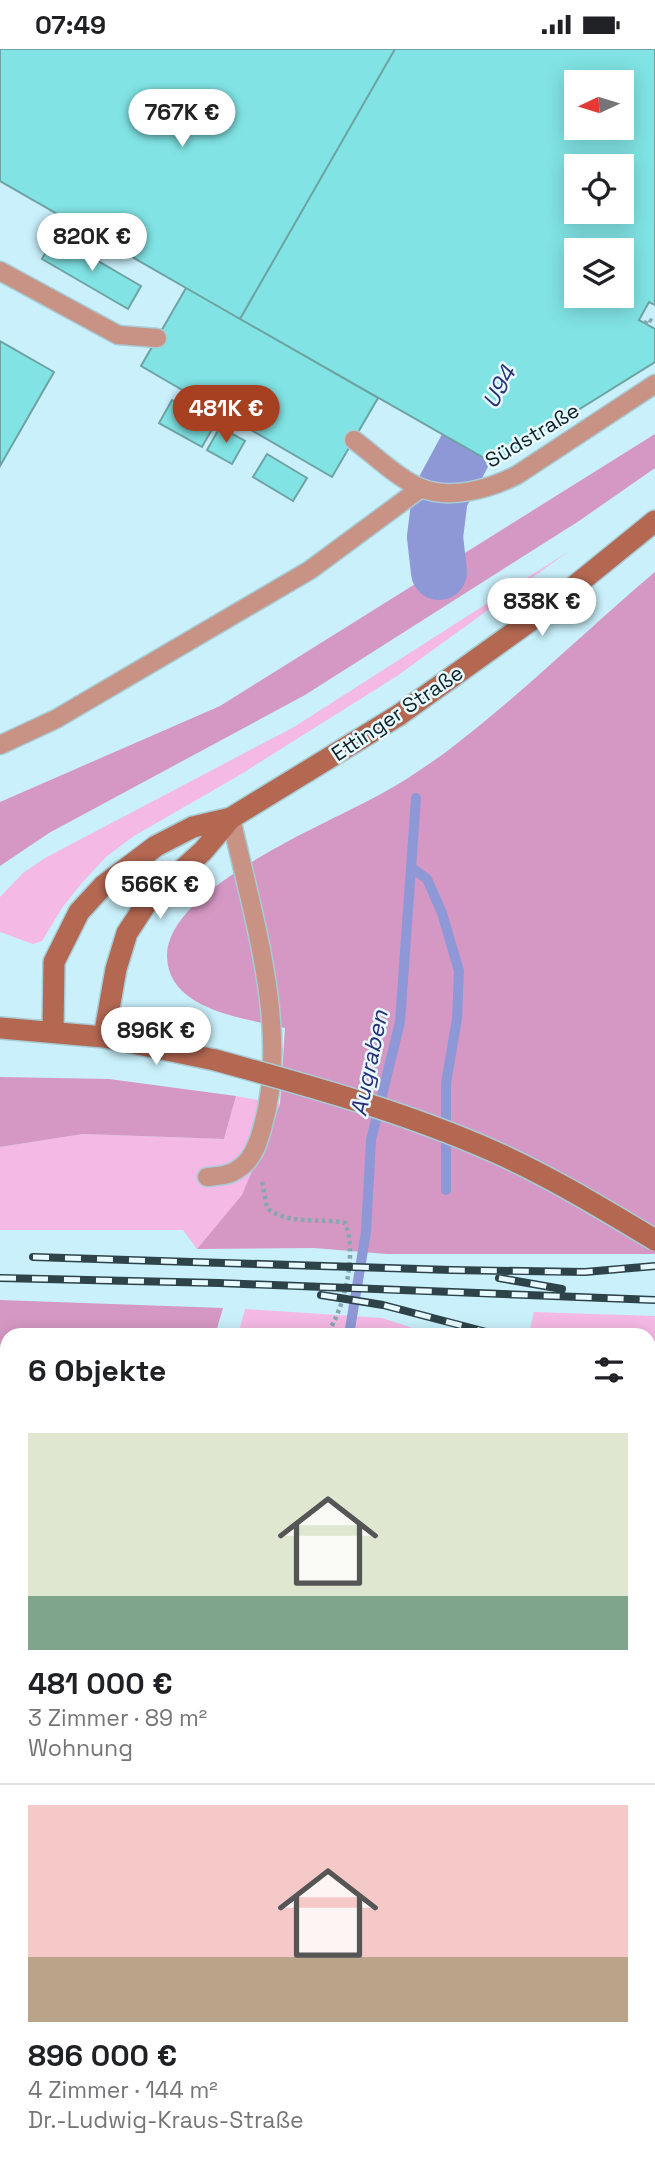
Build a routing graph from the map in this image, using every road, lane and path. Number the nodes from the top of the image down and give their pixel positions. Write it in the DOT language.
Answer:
graph roads {
  1 [pos="0,271"];
  2 [pos="655,323"];
  3 [pos="645,324"];
  4 [pos="158,338"];
  5 [pos="655,384"];
  6 [pos="354,440"];
  7 [pos="421,488"];
  8 [pos="655,521"];
  9 [pos="0,745"];
  10 [pos="231,818"];
  11 [pos="0,1028"];
  12 [pos="53,1031"];
  13 [pos="104,1037"];
  14 [pos="258,1142"];
  15 [pos="207,1177"];
  16 [pos="655,1240"];
  17 [pos="330,1328"];
  1 -- 4 [label="lane"];
  2 -- 3 [label="path"];
  5 -- 7 [label="lane, Südstraße"];
  6 -- 7 [label="lane"];
  7 -- 9 [label="lane"];
  8 -- 10 [label="main road, Ettinger Straße"];
  10 -- 12 [label="main road, Ettinger Straße"];
  10 -- 13 [label="main road, Ettinger Straße"];
  10 -- 14 [label="lane"];
  11 -- 12 [label="main road"];
  12 -- 13 [label="main road"];
  13 -- 16 [label="main road, bridge"];
  14 -- 15 [label="lane"];
  14 -- 17 [label="path"];
}
